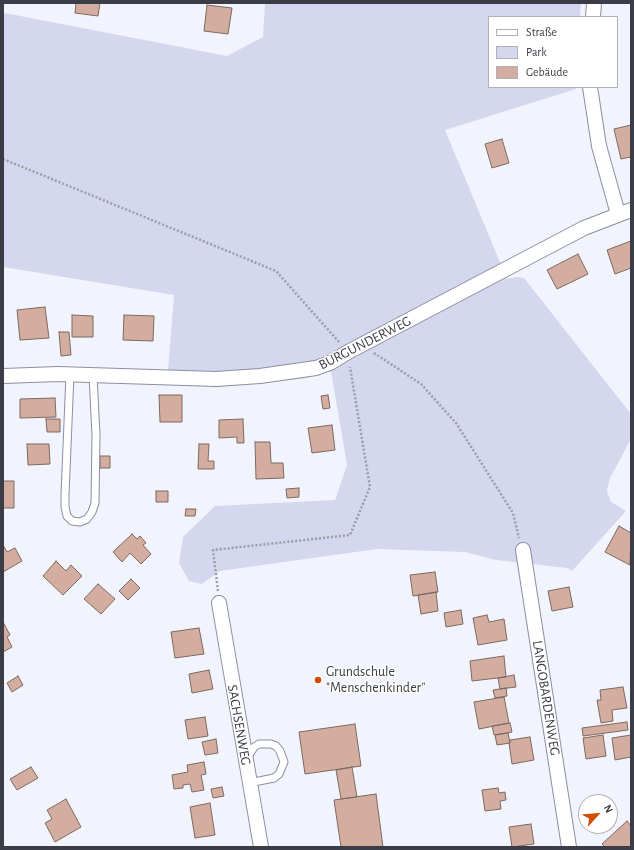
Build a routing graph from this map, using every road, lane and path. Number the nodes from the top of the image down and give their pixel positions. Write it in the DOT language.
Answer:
graph roads {
  1 [pos="594,3"];
  2 [pos="593,16"];
  3 [pos="590,88"];
  4 [pos="3,159"];
  5 [pos="625,212"];
  6 [pos="362,345"];
  7 [pos="348,352"];
  8 [pos="70,374"];
  9 [pos="93,375"];
  10 [pos="3,376"];
  11 [pos="523,550"];
  12 [pos="219,603"];
  13 [pos="245,760"];
  14 [pos="249,783"];
  15 [pos="261,847"];
  16 [pos="569,847"];
  1 -- 2 [label="street"];
  3 -- 5 [label="street"];
  4 -- 7 [label="path"];
  5 -- 6 [label="street, BURGUNDERWEG"];
  6 -- 7 [label="street, BURGUNDERWEG"];
  6 -- 11 [label="path"];
  7 -- 9 [label="street, BURGUNDERWEG"];
  7 -- 12 [label="path"];
  8 -- 9 [label="street, BURGUNDERWEG"];
  8 -- 9 [label="lane"];
  8 -- 10 [label="street, BURGUNDERWEG"];
  11 -- 16 [label="street, LANGOBARDENWEG"];
  12 -- 13 [label="street, SACHSENWEG"];
  13 -- 14 [label="street, SACHSENWEG"];
  13 -- 14 [label="lane"];
  14 -- 15 [label="street, SACHSENWEG"];
}
